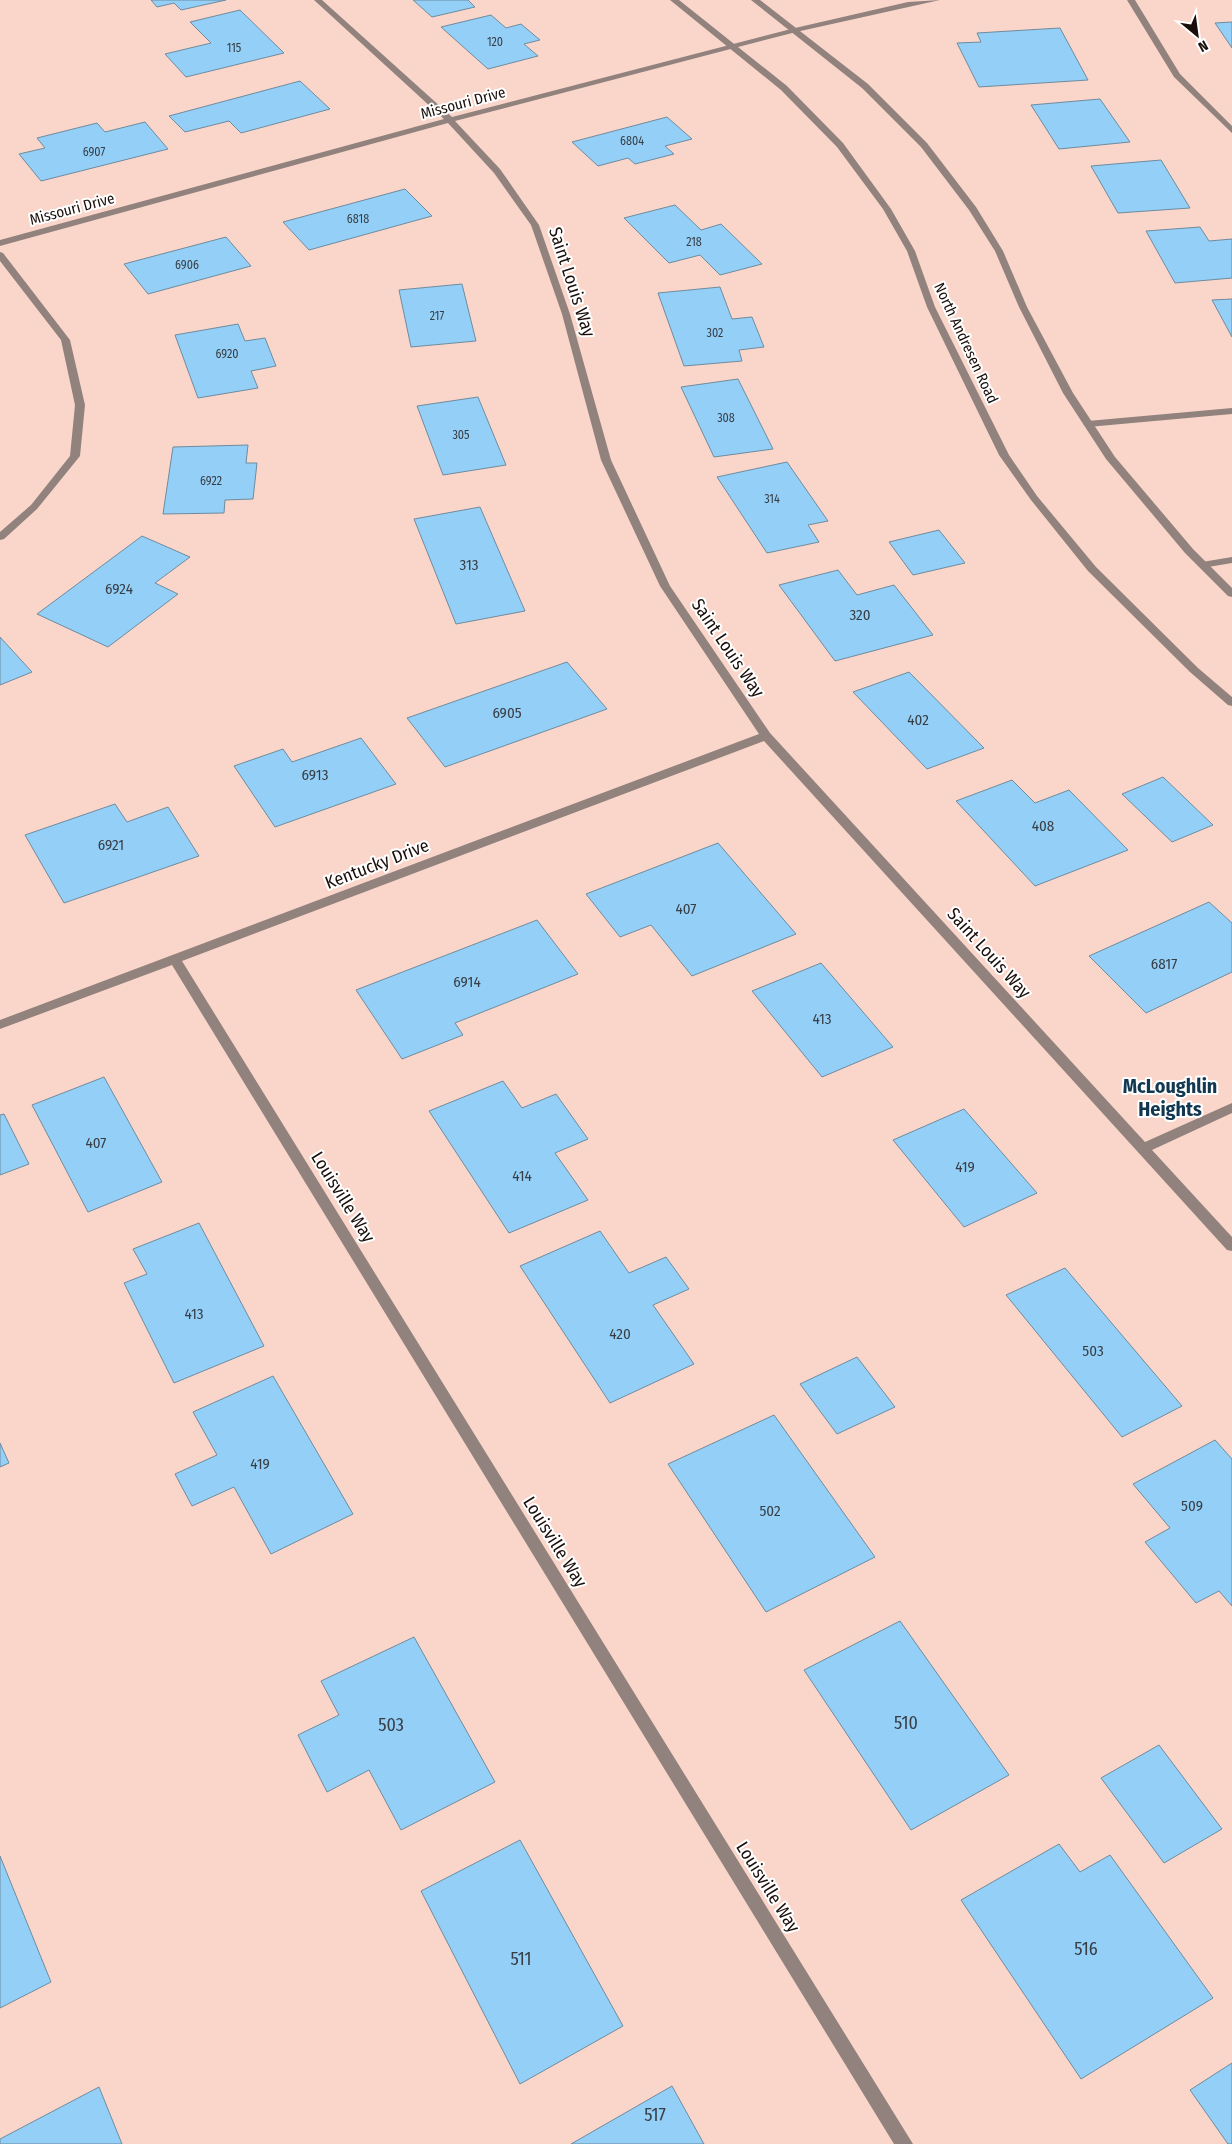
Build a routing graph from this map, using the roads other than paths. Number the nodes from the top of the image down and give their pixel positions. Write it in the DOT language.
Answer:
graph roads {
  1 [pos="318,0"];
  2 [pos="674,0"];
  3 [pos="755,0"];
  4 [pos="936,0"];
  5 [pos="1131,0"];
  6 [pos="795,30"];
  7 [pos="733,46"];
  8 [pos="450,120"];
  9 [pos="1232,132"];
  10 [pos="0,243"];
  11 [pos="0,254"];
  12 [pos="1232,411"];
  13 [pos="1088,424"];
  14 [pos="0,537"];
  15 [pos="1232,560"];
  16 [pos="1202,565"];
  17 [pos="1232,594"];
  18 [pos="1232,703"];
  19 [pos="766,736"];
  20 [pos="174,960"];
  21 [pos="0,1025"];
  22 [pos="1232,1108"];
  23 [pos="1143,1148"];
  24 [pos="1232,1246"];
  25 [pos="904,2144"];
  1 -- 8 [label="street, Saint Louis Way"];
  2 -- 7 [label="street, North Andresen Road"];
  3 -- 6 [label="street"];
  4 -- 6 [label="street, Missouri Drive"];
  5 -- 9 [label="street"];
  6 -- 7 [label="street, Missouri Drive"];
  6 -- 13 [label="street"];
  7 -- 8 [label="street, Missouri Drive"];
  7 -- 18 [label="street, North Andresen Road"];
  8 -- 10 [label="street, Missouri Drive"];
  8 -- 19 [label="street, Saint Louis Way"];
  11 -- 14 [label="street"];
  12 -- 13 [label="street"];
  13 -- 16 [label="street"];
  15 -- 16 [label="street"];
  16 -- 17 [label="street"];
  19 -- 20 [label="street, Kentucky Drive"];
  19 -- 23 [label="street, Saint Louis Way"];
  20 -- 21 [label="street, Kentucky Drive"];
  20 -- 25 [label="street, Louisville Way"];
  22 -- 23 [label="street"];
  23 -- 24 [label="street, Saint Louis Way"];
}
